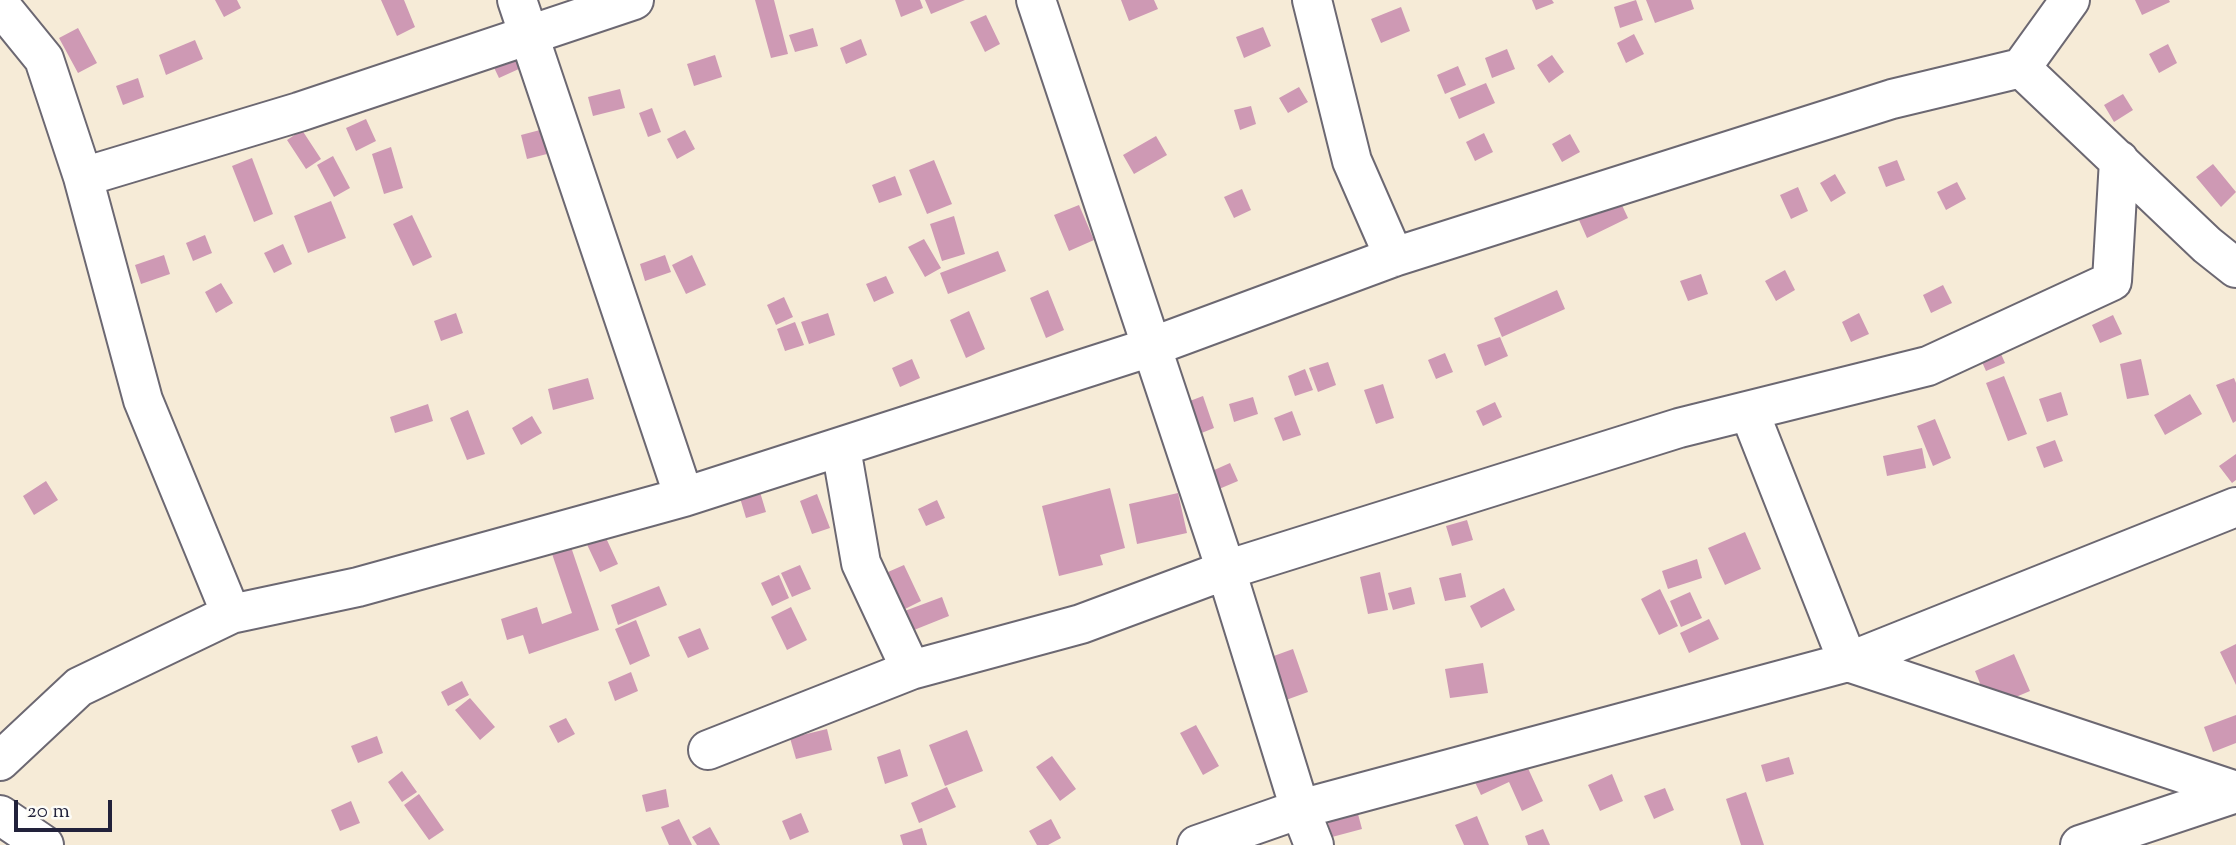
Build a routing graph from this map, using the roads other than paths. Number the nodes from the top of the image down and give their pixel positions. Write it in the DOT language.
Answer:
graph roads {
  1 [pos="634,0"];
  2 [pos="1036,0"];
  3 [pos="1312,0"];
  4 [pos="2070,0"];
  5 [pos="0,5"];
  6 [pos="522,17"];
  7 [pos="2021,68"];
  8 [pos="2119,160"];
  9 [pos="83,177"];
  10 [pos="1394,257"];
  11 [pos="2236,268"];
  12 [pos="1151,347"];
  13 [pos="1749,411"];
  14 [pos="841,448"];
  15 [pos="684,497"];
  16 [pos="2236,507"];
  17 [pos="1226,570"];
  18 [pos="231,614"];
  19 [pos="1848,662"];
  20 [pos="911,670"];
  21 [pos="708,750"];
  22 [pos="0,761"];
  23 [pos="2236,792"];
  24 [pos="1300,809"];
  25 [pos="0,815"];
  26 [pos="44,845"];
  27 [pos="1197,845"];
  28 [pos="1314,845"];
  29 [pos="2080,845"];
  1 -- 6 [label="street"];
  2 -- 12 [label="street"];
  3 -- 10 [label="street"];
  4 -- 7 [label="street"];
  5 -- 9 [label="street"];
  6 -- 9 [label="street"];
  6 -- 15 [label="street"];
  7 -- 8 [label="street"];
  7 -- 10 [label="street"];
  8 -- 11 [label="street"];
  8 -- 13 [label="street"];
  9 -- 18 [label="street"];
  10 -- 12 [label="street"];
  12 -- 14 [label="street"];
  12 -- 17 [label="street"];
  13 -- 17 [label="street"];
  13 -- 19 [label="street"];
  14 -- 15 [label="street"];
  14 -- 20 [label="street"];
  15 -- 18 [label="street"];
  16 -- 19 [label="street"];
  17 -- 20 [label="street"];
  17 -- 24 [label="street"];
  18 -- 22 [label="street"];
  19 -- 23 [label="street"];
  19 -- 24 [label="street"];
  20 -- 21 [label="street"];
  23 -- 29 [label="street"];
  24 -- 27 [label="street"];
  24 -- 28 [label="street"];
  25 -- 26 [label="street"];
}
